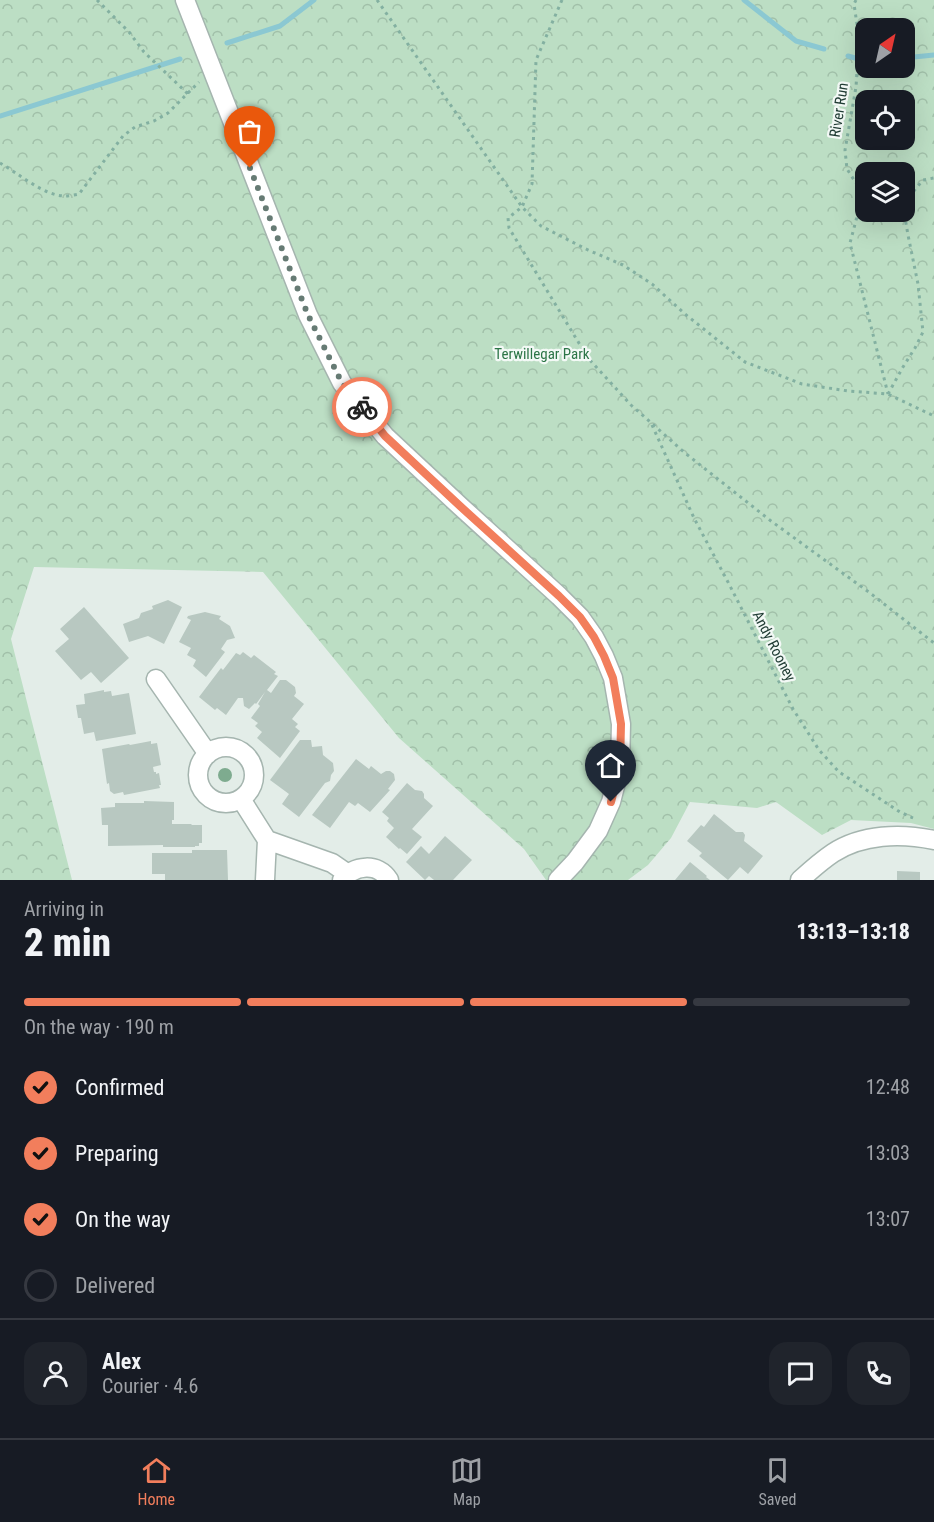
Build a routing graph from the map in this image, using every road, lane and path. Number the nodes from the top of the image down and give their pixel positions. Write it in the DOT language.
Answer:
graph roads {
  1 [pos="97,0"];
  2 [pos="184,0"];
  3 [pos="377,0"];
  4 [pos="562,0"];
  5 [pos="850,0"];
  6 [pos="855,2"];
  7 [pos="202,79"];
  8 [pos="188,94"];
  9 [pos="0,164"];
  10 [pos="934,178"];
  11 [pos="915,189"];
  12 [pos="522,207"];
  13 [pos="906,222"];
  14 [pos="888,394"];
  15 [pos="934,416"];
  16 [pos="651,423"];
  17 [pos="934,643"];
  18 [pos="156,679"];
  19 [pos="208,754"];
  20 [pos="241,799"];
  21 [pos="929,839"];
  22 [pos="267,840"];
  23 [pos="345,877"];
  24 [pos="265,880"];
  25 [pos="389,880"];
  26 [pos="558,880"];
  27 [pos="800,880"];
  1 -- 8 [label="path"];
  2 -- 26 [label="street"];
  3 -- 12 [label="path"];
  4 -- 12 [label="path"];
  5 -- 6 [label="path"];
  6 -- 14 [label="path, River Run"];
  7 -- 8 [label="path"];
  8 -- 9 [label="path"];
  10 -- 11 [label="path"];
  12 -- 14 [label="path"];
  12 -- 16 [label="path"];
  13 -- 14 [label="path"];
  14 -- 15 [label="path"];
  16 -- 17 [label="path"];
  16 -- 21 [label="path, Andy Rooney"];
  18 -- 19 [label="street"];
  19 -- 20 [label="street"];
  19 -- 20 [label="street"];
  20 -- 22 [label="street"];
  21 -- 27 [label="street"];
  22 -- 23 [label="street"];
  22 -- 24 [label="street"];
  23 -- 25 [label="street"];
}
